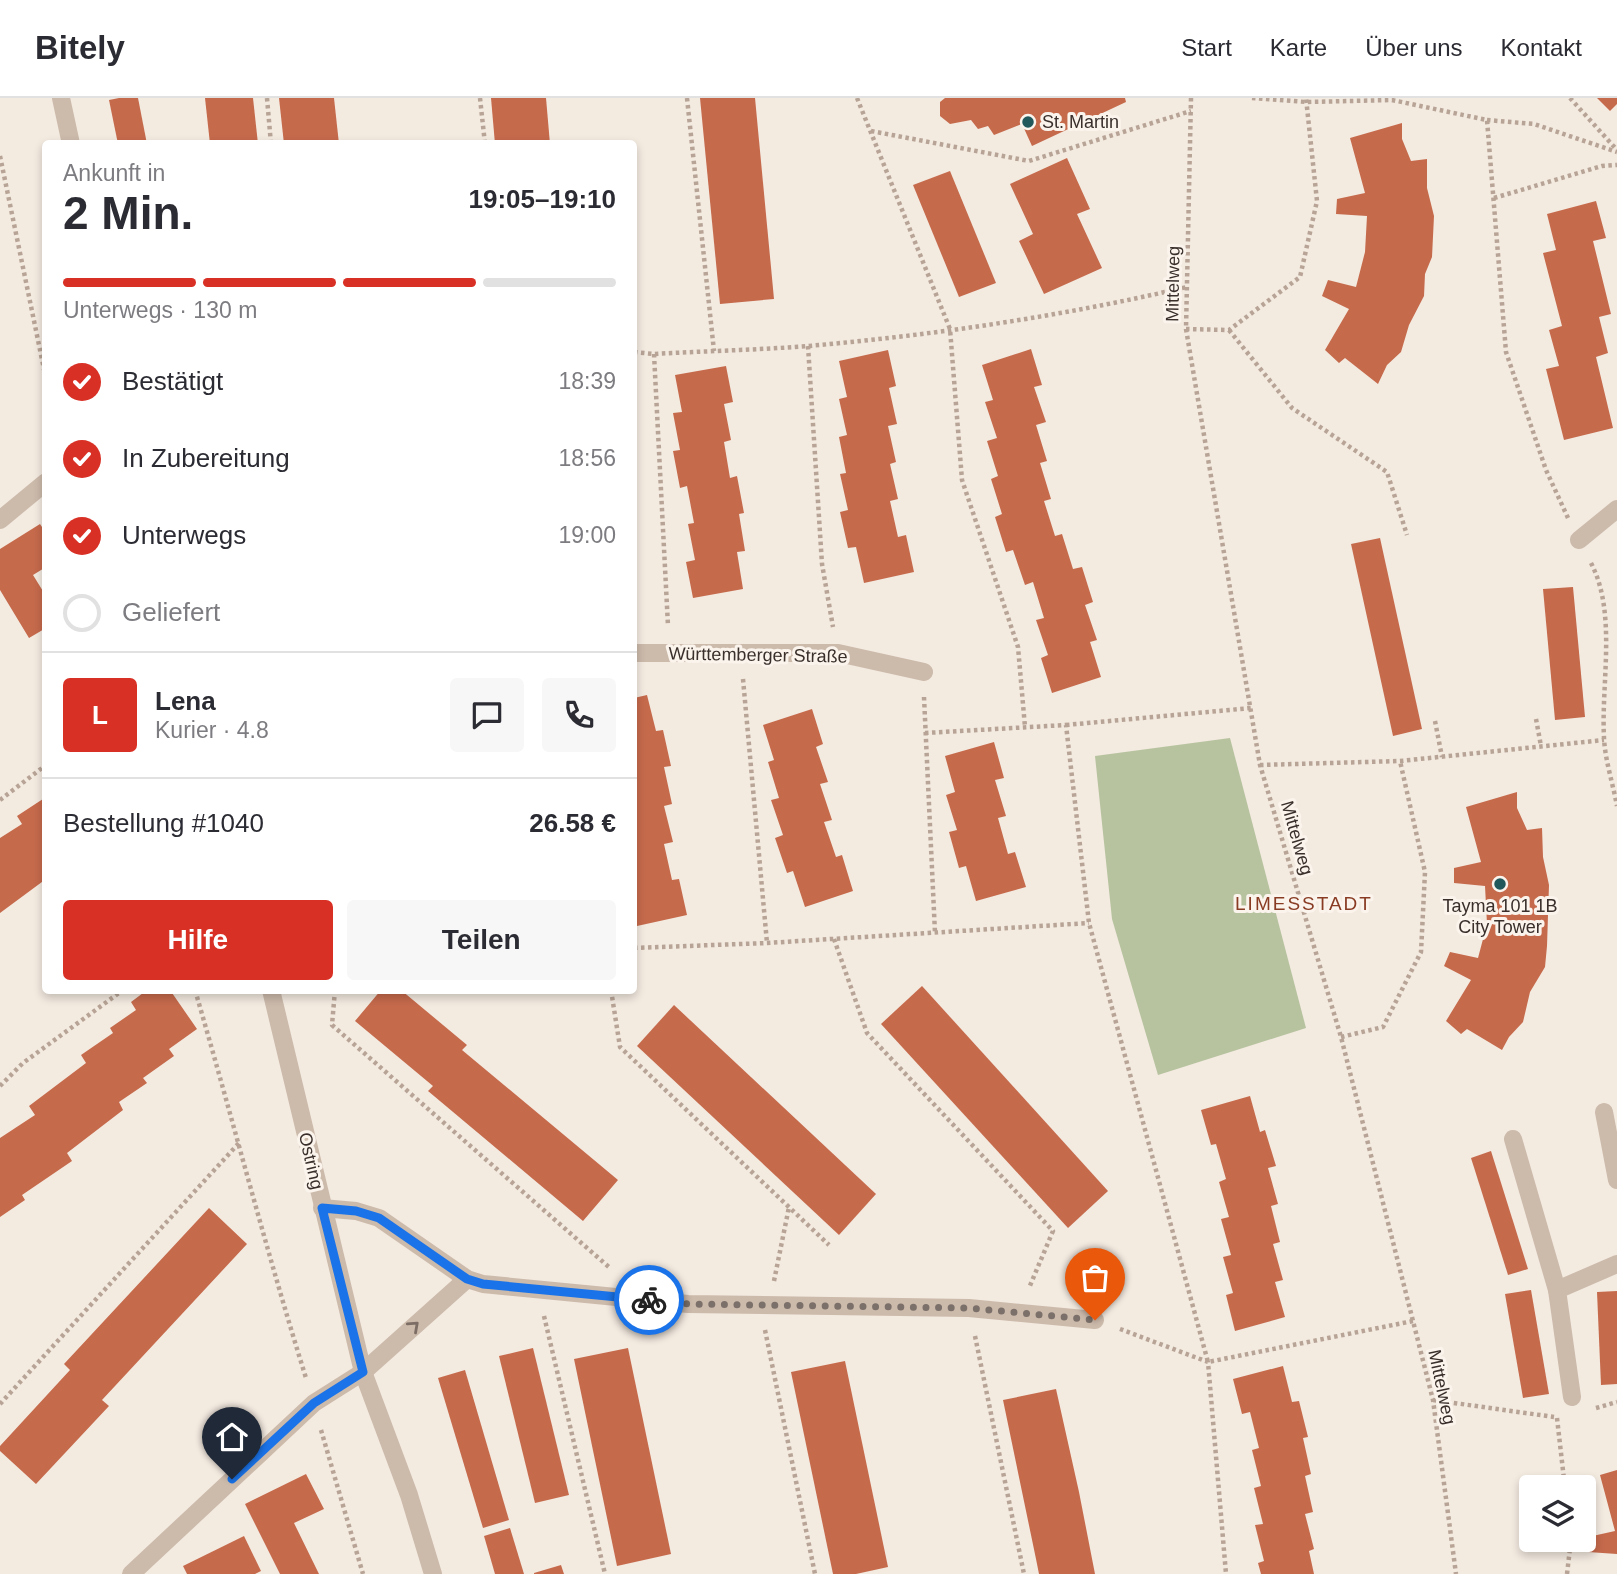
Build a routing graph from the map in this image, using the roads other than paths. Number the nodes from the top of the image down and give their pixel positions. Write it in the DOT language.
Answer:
graph roads {
  1 [pos="61,98"];
  2 [pos="70,140"];
  3 [pos="42,485"];
  4 [pos="1617,509"];
  5 [pos="0,520"];
  6 [pos="1578,540"];
  7 [pos="637,653"];
  8 [pos="924,672"];
  9 [pos="272,994"];
  10 [pos="1604,1112"];
  11 [pos="1513,1139"];
  12 [pos="1617,1180"];
  13 [pos="322,1208"];
  14 [pos="1617,1264"];
  15 [pos="467,1279"];
  16 [pos="1557,1290"];
  17 [pos="1095,1320"];
  18 [pos="363,1372"];
  19 [pos="1572,1397"];
  20 [pos="131,1574"];
  21 [pos="433,1574"];
  1 -- 2 [label="street"];
  3 -- 5 [label="street"];
  4 -- 6 [label="street"];
  7 -- 8 [label="street, Württemberger Straße"];
  9 -- 13 [label="street, Ostring"];
  10 -- 12 [label="street"];
  11 -- 16 [label="street"];
  13 -- 15 [label="street"];
  13 -- 18 [label="street, Ostring"];
  14 -- 16 [label="street"];
  15 -- 17 [label="street"];
  18 -- 15 [label="street, one-way"];
  16 -- 19 [label="street"];
  18 -- 20 [label="street"];
  18 -- 21 [label="street, Ostring"];
}
